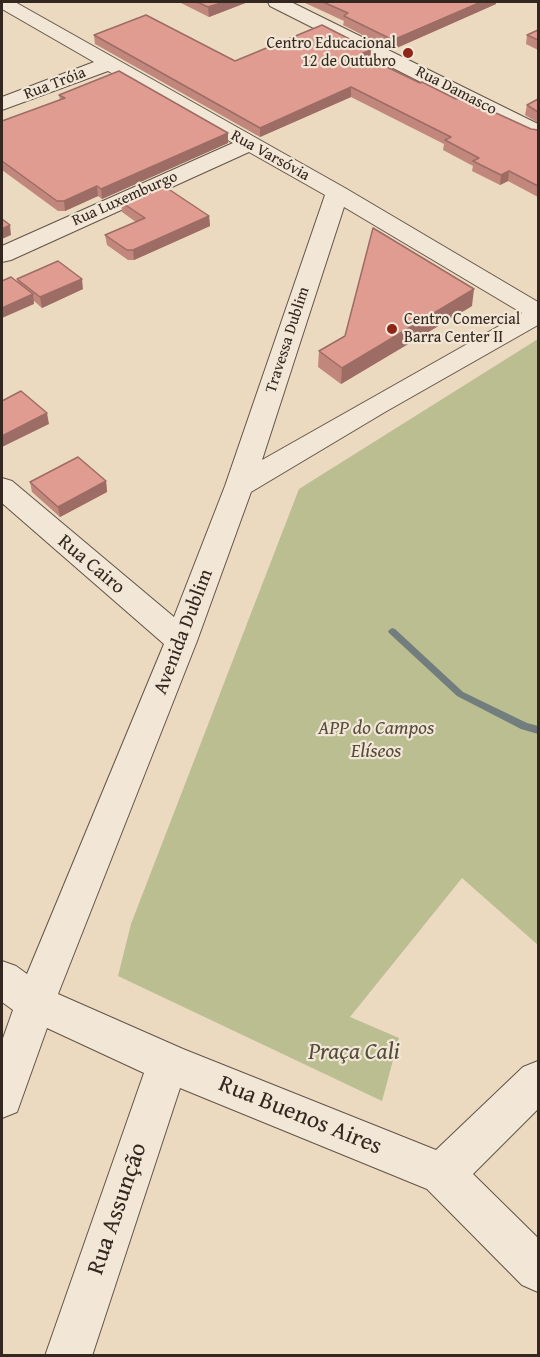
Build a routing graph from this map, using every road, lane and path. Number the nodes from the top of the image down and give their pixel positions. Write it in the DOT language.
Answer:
graph roads {
  1 [pos="2,2"];
  2 [pos="278,2"];
  3 [pos="108,64"];
  4 [pos="2,104"];
  5 [pos="538,132"];
  6 [pos="248,144"];
  7 [pos="337,193"];
  8 [pos="2,255"];
  9 [pos="538,314"];
  10 [pos="239,486"];
  11 [pos="2,488"];
  12 [pos="181,641"];
  13 [pos="2,979"];
  14 [pos="35,1003"];
  15 [pos="168,1063"];
  16 [pos="538,1081"];
  17 [pos="2,1098"];
  18 [pos="442,1174"];
  19 [pos="538,1269"];
  20 [pos="68,1356"];
  1 -- 3 [label="street, Rua Varsóvia"];
  2 -- 5 [label="street, Rua Damasco"];
  3 -- 4 [label="street, Rua Tróia"];
  3 -- 6 [label="street, Rua Varsóvia"];
  6 -- 7 [label="street, Rua Varsóvia"];
  6 -- 8 [label="street, Rua Luxemburgo"];
  7 -- 9 [label="street, Rua Varsóvia"];
  7 -- 10 [label="street, Travessa Dublim"];
  9 -- 10 [label="street"];
  10 -- 12 [label="street, Avenida Dublim"];
  11 -- 12 [label="street, Rua Cairo"];
  12 -- 14 [label="street, Avenida Dublim"];
  13 -- 14 [label="street, Rua Buenos Aires"];
  14 -- 15 [label="street, Rua Buenos Aires"];
  14 -- 17 [label="street, Avenida Dublim"];
  15 -- 18 [label="street, Rua Buenos Aires"];
  15 -- 20 [label="street, Rua Assunção"];
  16 -- 18 [label="street"];
  18 -- 19 [label="street, Rua Buenos Aires"];
}
